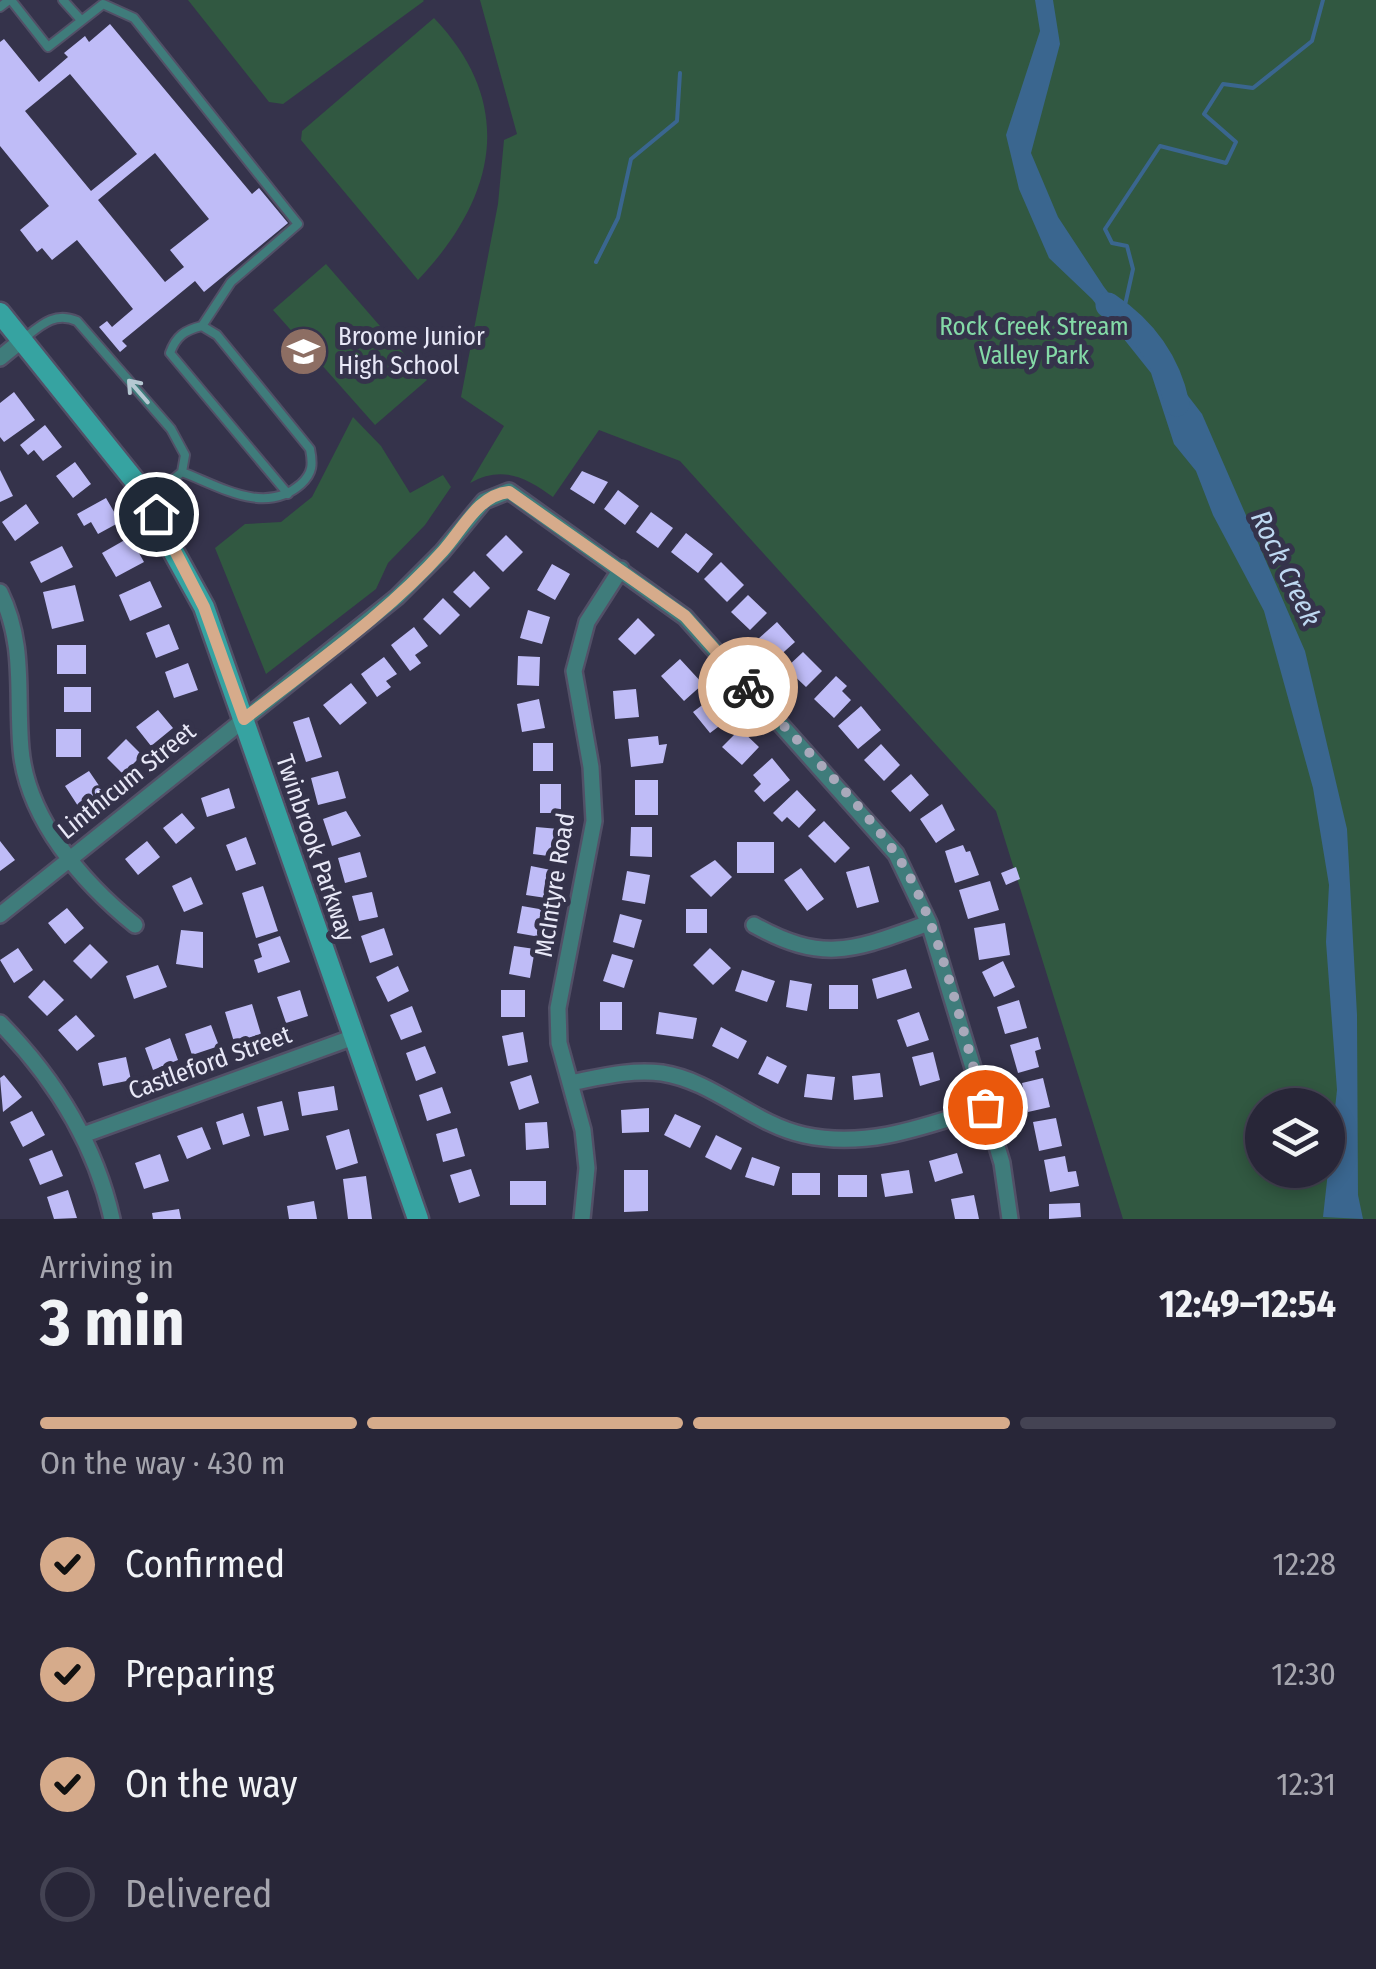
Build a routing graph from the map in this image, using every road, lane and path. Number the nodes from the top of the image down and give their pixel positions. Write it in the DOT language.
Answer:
graph roads {
  1 [pos="10,0"];
  2 [pos="63,0"];
  3 [pos="0,7"];
  4 [pos="80,20"];
  5 [pos="0,313"];
  6 [pos="202,326"];
  7 [pos="22,340"];
  8 [pos="0,358"];
  9 [pos="182,472"];
  10 [pos="288,494"];
  11 [pos="148,501"];
  12 [pos="622,569"];
  13 [pos="0,592"];
  14 [pos="244,719"];
  15 [pos="72,858"];
  16 [pos="0,915"];
  17 [pos="928,923"];
  18 [pos="135,925"];
  19 [pos="754,925"];
  20 [pos="0,1023"];
  21 [pos="354,1037"];
  22 [pos="570,1083"];
  23 [pos="985,1107"];
  24 [pos="83,1135"];
  25 [pos="112,1219"];
  26 [pos="418,1219"];
  27 [pos="582,1219"];
  28 [pos="1010,1219"];
  1 -- 3 [label="lane"];
  1 -- 4 [label="lane"];
  2 -- 4 [label="lane"];
  4 -- 6 [label="lane"];
  5 -- 7 [label="street, Twinbrook Parkway"];
  6 -- 10 [label="lane"];
  6 -- 10 [label="lane"];
  7 -- 8 [label="street"];
  9 -- 7 [label="lane, one-way"];
  7 -- 11 [label="street, Twinbrook Parkway"];
  9 -- 10 [label="lane"];
  9 -- 11 [label="lane"];
  11 -- 14 [label="street, Twinbrook Parkway"];
  12 -- 14 [label="street, Linthicum Street"];
  12 -- 17 [label="street"];
  12 -- 22 [label="street, McIntyre Road"];
  13 -- 15 [label="street"];
  14 -- 15 [label="street, Linthicum Street"];
  14 -- 21 [label="street, Twinbrook Parkway"];
  15 -- 16 [label="street, Linthicum Street"];
  15 -- 18 [label="street"];
  17 -- 19 [label="street"];
  17 -- 23 [label="street"];
  20 -- 24 [label="street"];
  21 -- 24 [label="street, Castleford Street"];
  21 -- 26 [label="street, Twinbrook Parkway"];
  22 -- 23 [label="street"];
  22 -- 27 [label="street, McIntyre Road"];
  23 -- 28 [label="street"];
  24 -- 25 [label="street"];
}
